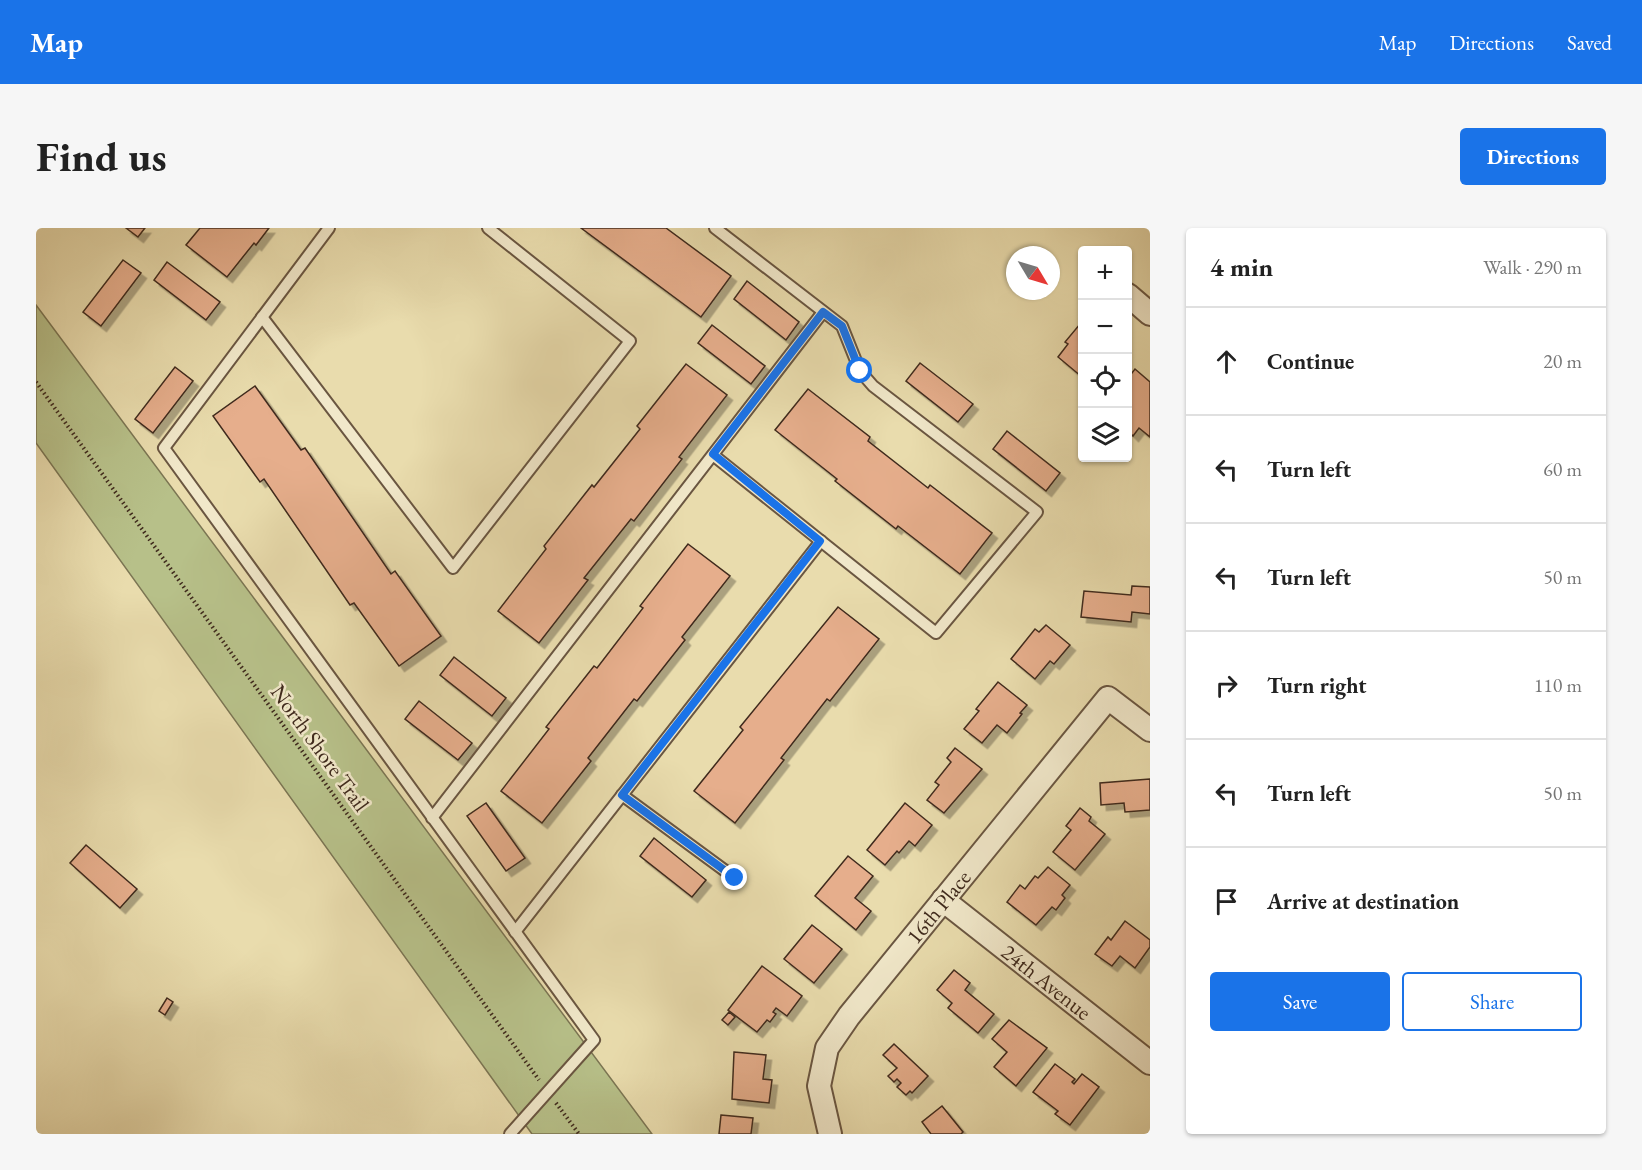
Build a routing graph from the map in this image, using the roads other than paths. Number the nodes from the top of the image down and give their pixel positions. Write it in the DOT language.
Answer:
graph roads {
  1 [pos="329,228"];
  2 [pos="488,228"];
  3 [pos="715,228"];
  4 [pos="1132,298"];
  5 [pos="823,312"];
  6 [pos="1150,314"];
  7 [pos="262,317"];
  8 [pos="713,454"];
  9 [pos="820,541"];
  10 [pos="1150,730"];
  11 [pos="622,795"];
  12 [pos="432,818"];
  13 [pos="735,878"];
  14 [pos="943,900"];
  15 [pos="515,932"];
  16 [pos="1150,1063"];
  17 [pos="510,1134"];
  18 [pos="830,1134"];
  1 -- 7 [label="lane"];
  2 -- 7 [label="lane"];
  3 -- 5 [label="lane"];
  4 -- 6 [label="street"];
  5 -- 8 [label="lane"];
  5 -- 9 [label="lane"];
  7 -- 12 [label="lane"];
  8 -- 9 [label="lane"];
  8 -- 12 [label="lane"];
  9 -- 11 [label="lane"];
  10 -- 14 [label="street, 16th Place"];
  11 -- 13 [label="lane"];
  11 -- 15 [label="lane"];
  12 -- 15 [label="lane"];
  14 -- 16 [label="street, 24th Avenue"];
  14 -- 18 [label="street, 16th Place"];
  15 -- 17 [label="lane"];
}
